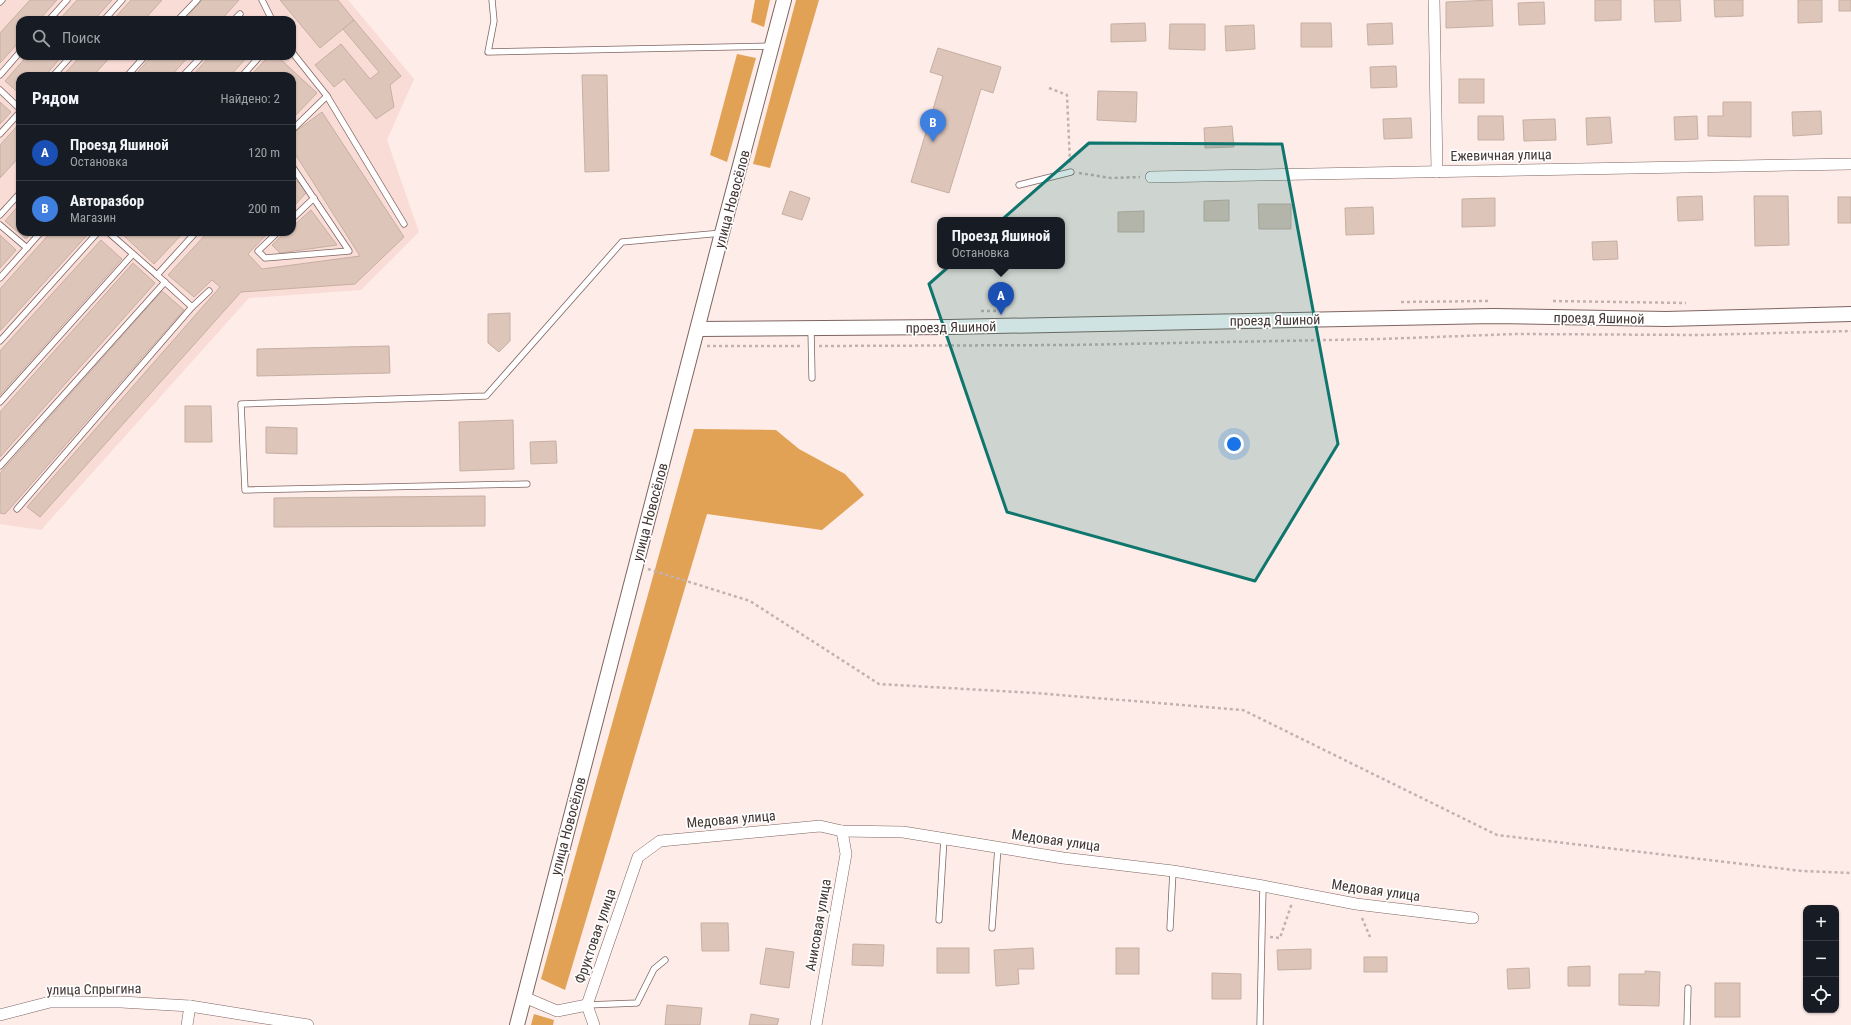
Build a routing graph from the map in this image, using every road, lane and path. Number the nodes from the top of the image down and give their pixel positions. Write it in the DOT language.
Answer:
graph roads {
  1 [pos="67,0"];
  2 [pos="122,0"];
  3 [pos="197,0"];
  4 [pos="262,0"];
  5 [pos="492,0"];
  6 [pos="784,0"];
  7 [pos="1434,0"];
  8 [pos="53,16"];
  9 [pos="108,16"];
  10 [pos="182,16"];
  11 [pos="270,16"];
  12 [pos="773,46"];
  13 [pos="16,57"];
  14 [pos="296,57"];
  15 [pos="67,60"];
  16 [pos="141,60"];
  17 [pos="198,60"];
  18 [pos="256,60"];
  19 [pos="57,72"];
  20 [pos="131,72"];
  21 [pos="187,72"];
  22 [pos="246,72"];
  23 [pos="0,75"];
  24 [pos="1049,88"];
  25 [pos="0,90"];
  26 [pos="326,96"];
  27 [pos="16,106"];
  28 [pos="16,115"];
  29 [pos="296,126"];
  30 [pos="0,134"];
  31 [pos="1851,164"];
  32 [pos="296,172"];
  33 [pos="1071,172"];
  34 [pos="1437,172"];
  35 [pos="1151,177"];
  36 [pos="1019,185"];
  37 [pos="16,197"];
  38 [pos="314,198"];
  39 [pos="0,215"];
  40 [pos="296,215"];
  41 [pos="404,224"];
  42 [pos="0,225"];
  43 [pos="722,232"];
  44 [pos="38,236"];
  45 [pos="94,236"];
  46 [pos="113,236"];
  47 [pos="192,236"];
  48 [pos="274,236"];
  49 [pos="27,248"];
  50 [pos="133,254"];
  51 [pos="157,275"];
  52 [pos="0,278"];
  53 [pos="165,282"];
  54 [pos="209,292"];
  55 [pos="192,307"];
  56 [pos="1851,314"];
  57 [pos="812,328"];
  58 [pos="699,329"];
  59 [pos="1851,331"];
  60 [pos="0,341"];
  61 [pos="694,346"];
  62 [pos="805,346"];
  63 [pos="819,346"];
  64 [pos="812,378"];
  65 [pos="0,402"];
  66 [pos="0,466"];
  67 [pos="527,484"];
  68 [pos="17,509"];
  69 [pos="636,565"];
  70 [pos="842,831"];
  71 [pos="944,838"];
  72 [pos="998,847"];
  73 [pos="638,856"];
  74 [pos="1173,871"];
  75 [pos="1851,873"];
  76 [pos="1263,886"];
  77 [pos="1296,892"];
  78 [pos="1356,904"];
  79 [pos="1473,918"];
  80 [pos="939,920"];
  81 [pos="992,928"];
  82 [pos="1170,928"];
  83 [pos="1370,936"];
  84 [pos="1262,937"];
  85 [pos="665,960"];
  86 [pos="1688,988"];
  87 [pos="524,998"];
  88 [pos="587,1004"];
  89 [pos="190,1006"];
  90 [pos="0,1016"];
  91 [pos="187,1025"];
  92 [pos="308,1025"];
  93 [pos="517,1025"];
  94 [pos="594,1025"];
  95 [pos="816,1025"];
  96 [pos="1260,1025"];
  97 [pos="1687,1025"];
  1 -- 8 [label="lane"];
  2 -- 9 [label="lane"];
  3 -- 10 [label="lane"];
  4 -- 11 [label="lane"];
  5 -- 12 [label="lane"];
  6 -- 12 [label="street, улица Новосёлов"];
  7 -- 34 [label="street"];
  12 -- 43 [label="street, улица Новосёлов"];
  13 -- 23 [label="lane"];
  14 -- 26 [label="lane"];
  15 -- 19 [label="lane"];
  16 -- 20 [label="lane"];
  17 -- 21 [label="lane"];
  18 -- 22 [label="lane"];
  24 -- 33 [label="path"];
  25 -- 27 [label="lane"];
  26 -- 29 [label="lane"];
  26 -- 41 [label="lane"];
  28 -- 30 [label="lane"];
  31 -- 34 [label="street, Ежевичная улица"];
  32 -- 38 [label="lane"];
  33 -- 35 [label="path"];
  33 -- 36 [label="lane"];
  34 -- 35 [label="street, Ежевичная улица"];
  37 -- 39 [label="lane"];
  38 -- 40 [label="lane"];
  38 -- 48 [label="lane"];
  42 -- 49 [label="lane"];
  43 -- 58 [label="street, улица Новосёлов"];
  43 -- 67 [label="lane"];
  44 -- 49 [label="lane"];
  45 -- 60 [label="lane"];
  46 -- 50 [label="lane"];
  47 -- 51 [label="lane"];
  49 -- 52 [label="lane"];
  50 -- 51 [label="lane"];
  50 -- 65 [label="lane"];
  51 -- 53 [label="lane"];
  53 -- 55 [label="lane"];
  53 -- 66 [label="lane"];
  54 -- 55 [label="lane"];
  55 -- 68 [label="lane"];
  56 -- 57 [label="street, проезд Яшиной"];
  57 -- 58 [label="street, проезд Яшиной"];
  57 -- 64 [label="lane"];
  58 -- 61 [label="street, улица Новосёлов"];
  59 -- 63 [label="path"];
  61 -- 62 [label="path"];
  61 -- 69 [label="street, улица Новосёлов"];
  69 -- 75 [label="path"];
  69 -- 87 [label="street, улица Новосёлов"];
  70 -- 71 [label="street, Медовая улица"];
  70 -- 73 [label="street, Медовая улица"];
  70 -- 95 [label="street, Анисовая улица"];
  71 -- 72 [label="street, Медовая улица"];
  71 -- 80 [label="lane"];
  72 -- 74 [label="street, Медовая улица"];
  72 -- 81 [label="lane"];
  73 -- 88 [label="street, Фруктовая улица"];
  74 -- 76 [label="street, Медовая улица"];
  74 -- 82 [label="lane"];
  76 -- 77 [label="street, Медовая улица"];
  76 -- 84 [label="lane"];
  77 -- 78 [label="street, Медовая улица"];
  77 -- 84 [label="path"];
  78 -- 79 [label="street, Медовая улица"];
  78 -- 83 [label="path"];
  84 -- 96 [label="lane"];
  85 -- 88 [label="lane"];
  86 -- 97 [label="lane"];
  87 -- 88 [label="street"];
  87 -- 93 [label="street, улица Новосёлов"];
  88 -- 94 [label="street, Фруктовая улица"];
  89 -- 90 [label="street, улица Спрыгина"];
  89 -- 91 [label="street"];
  89 -- 92 [label="street, улица Спрыгина"];
}
